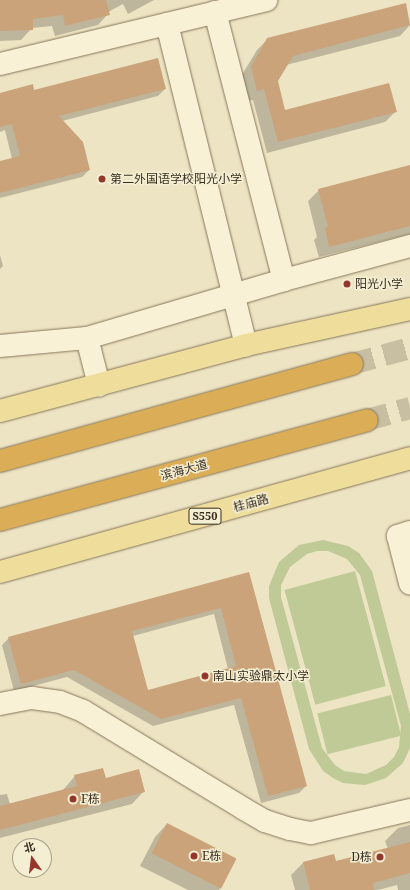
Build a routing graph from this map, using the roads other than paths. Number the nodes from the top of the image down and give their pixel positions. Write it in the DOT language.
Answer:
graph roads {
  1 [pos="266,0"];
  2 [pos="215,12"];
  3 [pos="167,24"];
  4 [pos="0,64"];
  5 [pos="410,246"];
  6 [pos="284,280"];
  7 [pos="233,294"];
  8 [pos="410,309"];
  9 [pos="88,338"];
  10 [pos="246,345"];
  11 [pos="0,346"];
  12 [pos="352,364"];
  13 [pos="100,384"];
  14 [pos="0,411"];
  15 [pos="368,420"];
  16 [pos="410,458"];
  17 [pos="0,461"];
  18 [pos="0,520"];
  19 [pos="410,532"];
  20 [pos="0,572"];
  21 [pos="410,583"];
  22 [pos="0,704"];
  23 [pos="410,810"];
  1 -- 2 [label="street"];
  2 -- 3 [label="street"];
  2 -- 6 [label="street"];
  3 -- 4 [label="street"];
  3 -- 7 [label="street"];
  5 -- 6 [label="street"];
  6 -- 7 [label="street"];
  7 -- 9 [label="street"];
  7 -- 10 [label="street"];
  8 -- 10 [label="main road"];
  9 -- 11 [label="street"];
  9 -- 13 [label="street"];
  10 -- 13 [label="main road"];
  12 -- 17 [label="highway"];
  13 -- 14 [label="main road"];
  15 -- 18 [label="highway, 滨海大道"];
  16 -- 20 [label="main road, 桂庙路 / S550"];
  19 -- 21 [label="street"];
  22 -- 23 [label="street"];
}
